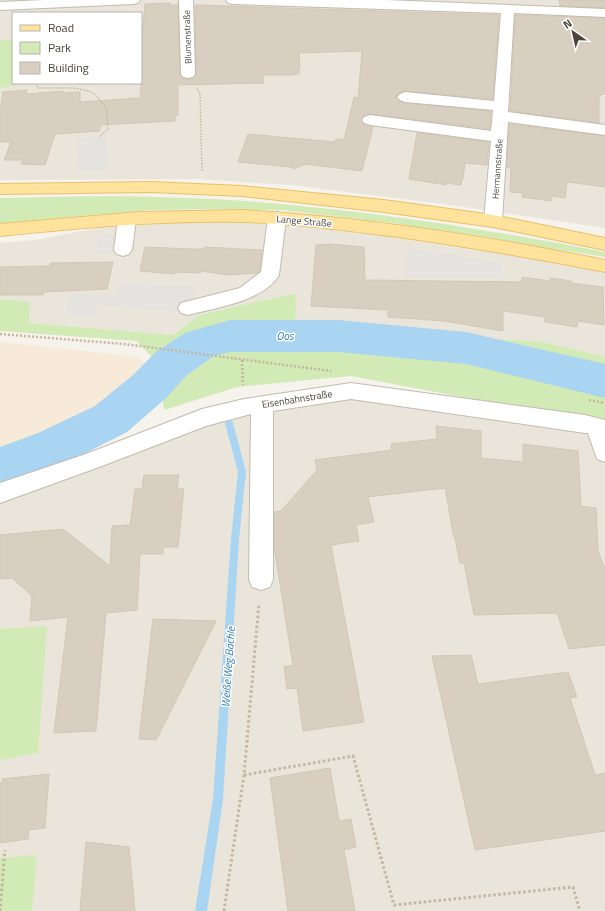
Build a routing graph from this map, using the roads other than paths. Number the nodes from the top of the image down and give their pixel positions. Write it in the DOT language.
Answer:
graph roads {
  1 [pos="133,0"];
  2 [pos="186,0"];
  3 [pos="233,0"];
  4 [pos="0,6"];
  5 [pos="508,9"];
  6 [pos="605,13"];
  7 [pos="188,74"];
  8 [pos="405,97"];
  9 [pos="502,111"];
  10 [pos="370,120"];
  11 [pos="605,130"];
  12 [pos="500,137"];
  13 [pos="0,189"];
  14 [pos="277,218"];
  15 [pos="127,219"];
  16 [pos="493,221"];
  17 [pos="516,225"];
  18 [pos="0,230"];
  19 [pos="605,232"];
  20 [pos="605,244"];
  21 [pos="123,250"];
  22 [pos="605,266"];
  23 [pos="188,308"];
  24 [pos="262,405"];
  25 [pos="601,429"];
  26 [pos="605,454"];
  27 [pos="0,493"];
  28 [pos="261,579"];
  1 -- 4 [label="street"];
  2 -- 7 [label="street, Blumenstraße"];
  3 -- 5 [label="street"];
  5 -- 6 [label="street"];
  5 -- 9 [label="street, Hermannstraße"];
  8 -- 9 [label="street"];
  9 -- 11 [label="street"];
  9 -- 12 [label="street, Hermannstraße"];
  10 -- 12 [label="street"];
  12 -- 16 [label="street, Hermannstraße"];
  13 -- 16 [label="main road"];
  14 -- 15 [label="main road, Lange Straße"];
  14 -- 22 [label="main road, Lange Straße"];
  14 -- 23 [label="street"];
  15 -- 18 [label="main road, Lange Straße"];
  15 -- 21 [label="street"];
  16 -- 17 [label="main road"];
  17 -- 19 [label="main road"];
  17 -- 20 [label="main road"];
  24 -- 25 [label="street, Eisenbahnstraße"];
  24 -- 27 [label="street, Eisenbahnstraße"];
  24 -- 28 [label="street"];
  25 -- 26 [label="street"];
}
